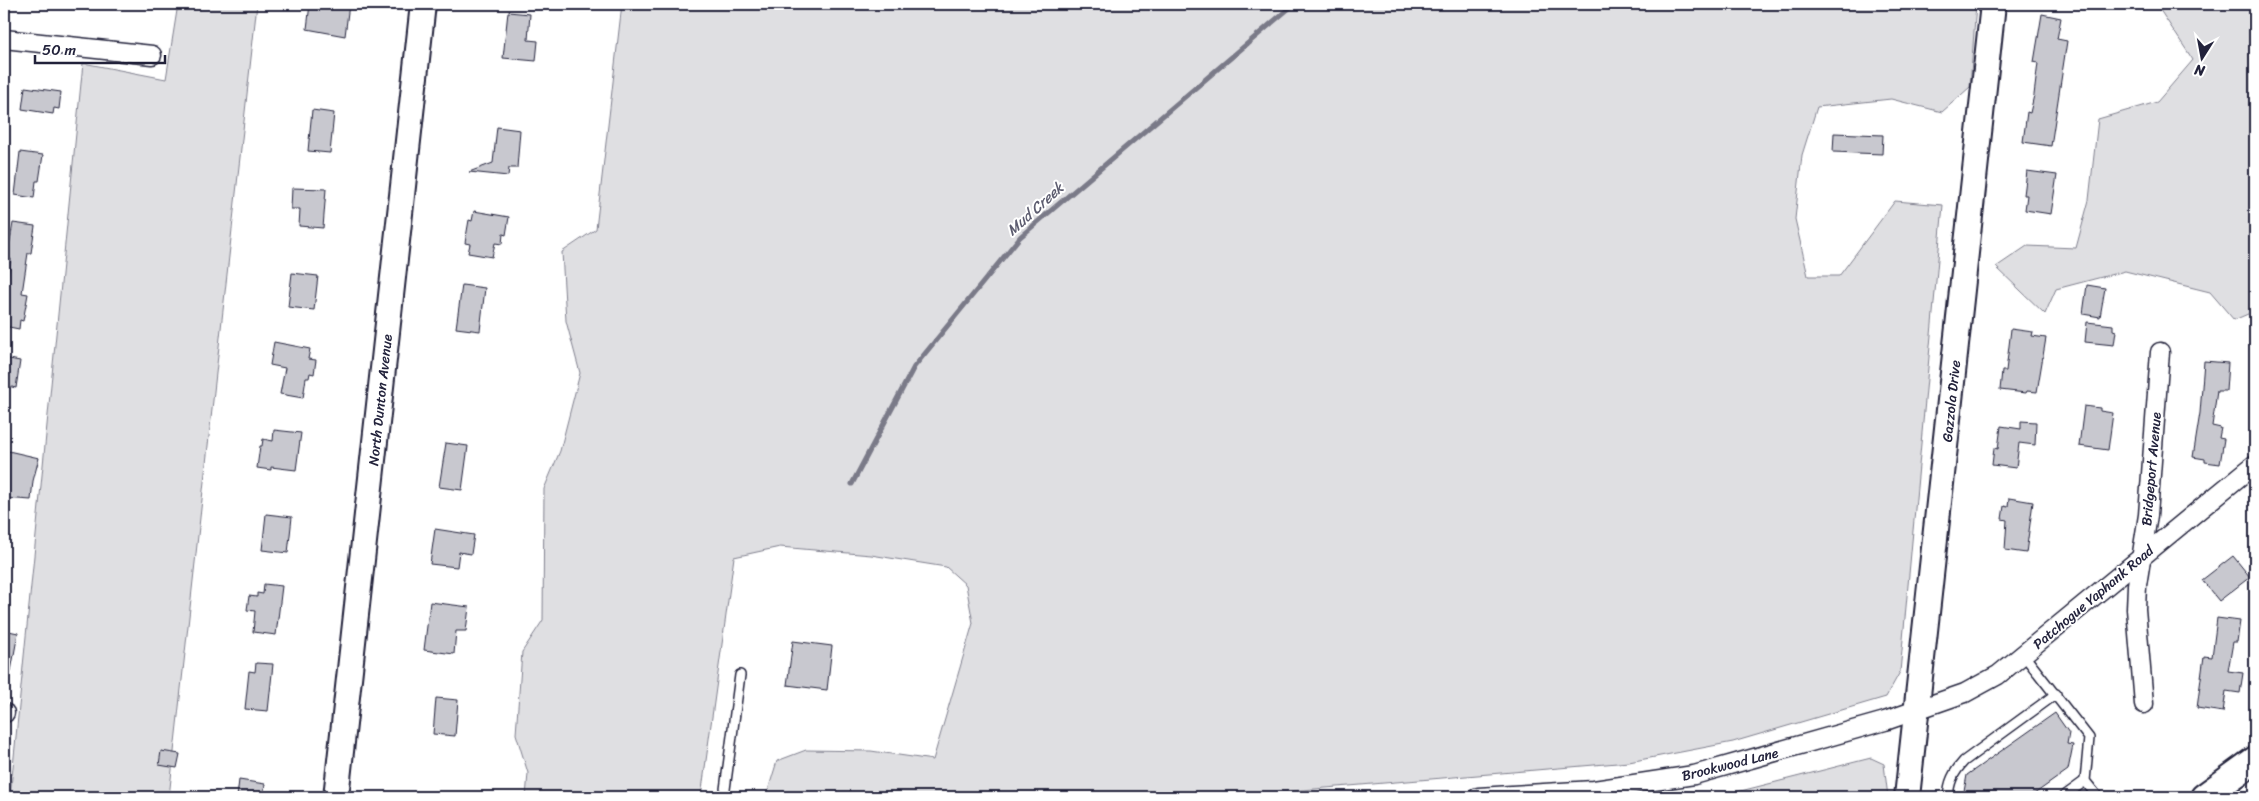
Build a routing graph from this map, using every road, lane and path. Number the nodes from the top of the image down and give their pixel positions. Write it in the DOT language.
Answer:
graph roads {
  1 [pos="423,4"];
  2 [pos="1993,4"];
  3 [pos="4,39"];
  4 [pos="152,56"];
  5 [pos="2160,352"];
  6 [pos="2255,464"];
  7 [pos="2142,557"];
  8 [pos="2023,654"];
  9 [pos="740,675"];
  10 [pos="2056,694"];
  11 [pos="2144,704"];
  12 [pos="1918,709"];
  13 [pos="2255,760"];
  14 [pos="2085,781"];
  15 [pos="336,797"];
  16 [pos="724,797"];
  17 [pos="1478,797"];
  18 [pos="1907,797"];
  19 [pos="1948,797"];
  20 [pos="2063,797"];
  21 [pos="2098,797"];
  22 [pos="2204,797"];
  1 -- 15 [label="street, North Dunton Avenue"];
  2 -- 12 [label="street, Gazzola Drive"];
  3 -- 4 [label="street"];
  5 -- 7 [label="street, Bridgeport Avenue"];
  6 -- 7 [label="street, Patchogue Yaphank Road"];
  7 -- 8 [label="street, Patchogue Yaphank Road"];
  7 -- 11 [label="street, Bridgeport Avenue"];
  8 -- 10 [label="lane"];
  8 -- 12 [label="street, Patchogue Yaphank Road"];
  9 -- 16 [label="lane"];
  10 -- 14 [label="lane"];
  10 -- 19 [label="lane"];
  12 -- 17 [label="street, Brookwood Lane"];
  12 -- 18 [label="street, Gazzola Drive"];
  13 -- 22 [label="main road"];
  14 -- 20 [label="lane"];
  14 -- 21 [label="lane"];
}
